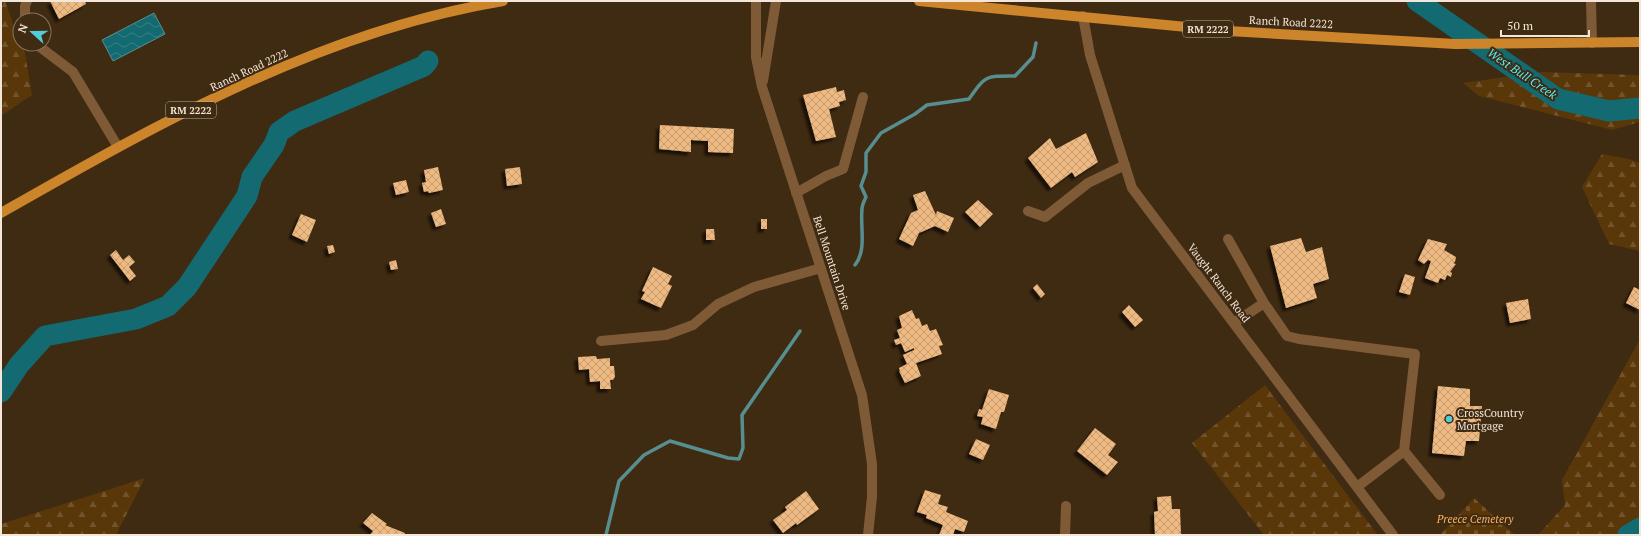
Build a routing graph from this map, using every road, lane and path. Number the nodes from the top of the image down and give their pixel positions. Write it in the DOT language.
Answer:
graph roads {
  1 [pos="28,1"];
  2 [pos="503,1"];
  3 [pos="756,1"];
  4 [pos="776,1"];
  5 [pos="919,1"];
  6 [pos="1590,1"];
  7 [pos="25,12"];
  8 [pos="1083,16"];
  9 [pos="1640,42"];
  10 [pos="1592,43"];
  11 [pos="47,52"];
  12 [pos="762,87"];
  13 [pos="863,97"];
  14 [pos="118,147"];
  15 [pos="1125,165"];
  16 [pos="796,193"];
  17 [pos="1028,211"];
  18 [pos="1,213"];
  19 [pos="1228,239"];
  20 [pos="821,268"];
  21 [pos="1264,303"];
  22 [pos="1234,323"];
  23 [pos="601,341"];
  24 [pos="1404,451"];
  25 [pos="1357,487"];
  26 [pos="1440,496"];
  27 [pos="1066,506"];
  28 [pos="868,535"];
  29 [pos="1065,535"];
  30 [pos="1393,535"];
  1 -- 7 [label="street"];
  2 -- 14 [label="main road, Ranch Road 2222 / RM 2222"];
  3 -- 12 [label="street, Bell Mountain Drive"];
  4 -- 12 [label="street"];
  5 -- 8 [label="main road, Ranch Road 2222 / RM 2222"];
  6 -- 10 [label="street"];
  8 -- 10 [label="main road, Ranch Road 2222 / RM 2222"];
  8 -- 15 [label="street, Vaught Ranch Road"];
  9 -- 10 [label="main road, Ranch Road 2222 / RM 2222"];
  11 -- 14 [label="street"];
  12 -- 16 [label="street, Bell Mountain Drive"];
  13 -- 16 [label="street"];
  14 -- 18 [label="main road, Ranch Road 2222 / RM 2222"];
  15 -- 17 [label="street"];
  15 -- 22 [label="street, Vaught Ranch Road"];
  16 -- 20 [label="street, Bell Mountain Drive"];
  19 -- 21 [label="street"];
  20 -- 23 [label="street"];
  20 -- 28 [label="street, Bell Mountain Drive"];
  21 -- 22 [label="street"];
  21 -- 24 [label="street"];
  22 -- 25 [label="street, Vaught Ranch Road"];
  24 -- 25 [label="street"];
  24 -- 26 [label="street"];
  25 -- 30 [label="street, Vaught Ranch Road"];
  27 -- 29 [label="street"];
}
